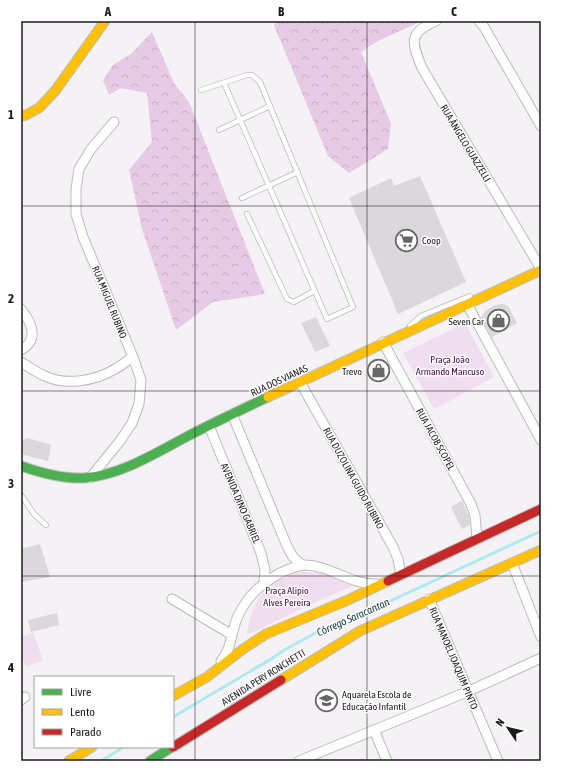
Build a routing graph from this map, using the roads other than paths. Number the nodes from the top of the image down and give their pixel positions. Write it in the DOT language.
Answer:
graph roads {
  1 [pos="436,21"];
  2 [pos="479,21"];
  3 [pos="102,23"];
  4 [pos="224,83"];
  5 [pos="201,90"];
  6 [pos="270,106"];
  7 [pos="21,116"];
  8 [pos="240,120"];
  9 [pos="114,122"];
  10 [pos="541,126"];
  11 [pos="219,130"];
  12 [pos="298,172"];
  13 [pos="268,185"];
  14 [pos="242,198"];
  15 [pos="247,214"];
  16 [pos="541,269"];
  17 [pos="314,291"];
  18 [pos="484,296"];
  19 [pos="467,304"];
  20 [pos="21,309"];
  21 [pos="407,331"];
  22 [pos="383,342"];
  23 [pos="21,350"];
  24 [pos="132,357"];
  25 [pos="21,362"];
  26 [pos="300,382"];
  27 [pos="232,414"];
  28 [pos="208,426"];
  29 [pos="541,440"];
  30 [pos="21,466"];
  31 [pos="90,478"];
  32 [pos="21,495"];
  33 [pos="541,509"];
  34 [pos="46,525"];
  35 [pos="477,539"];
  36 [pos="541,550"];
  37 [pos="512,563"];
  38 [pos="302,565"];
  39 [pos="401,575"];
  40 [pos="264,582"];
  41 [pos="389,582"];
  42 [pos="172,599"];
  43 [pos="429,599"];
  44 [pos="232,635"];
  45 [pos="541,637"];
  46 [pos="541,658"];
  47 [pos="469,691"];
  48 [pos="174,694"];
  49 [pos="174,694"];
  50 [pos="374,730"];
  51 [pos="174,746"];
  52 [pos="90,748"];
  53 [pos="171,748"];
  54 [pos="69,761"];
  55 [pos="150,761"];
  56 [pos="299,761"];
  57 [pos="387,761"];
  58 [pos="498,761"];
  1 -- 16 [label="street, RUA ÂNGELO GUAZZELLI"];
  2 -- 10 [label="street"];
  3 -- 7 [label="main road"];
  4 -- 5 [label="lane"];
  4 -- 6 [label="lane"];
  4 -- 8 [label="lane"];
  6 -- 8 [label="lane"];
  6 -- 12 [label="lane"];
  8 -- 11 [label="lane"];
  8 -- 13 [label="lane"];
  9 -- 24 [label="street, RUA MIGUEL RUBINO"];
  12 -- 13 [label="lane"];
  12 -- 17 [label="lane"];
  13 -- 14 [label="lane"];
  13 -- 17 [label="lane"];
  15 -- 17 [label="lane"];
  16 -- 18 [label="main road, RUA DOS VIANAS"];
  18 -- 19 [label="main road, RUA DOS VIANAS"];
  18 -- 21 [label="lane"];
  19 -- 21 [label="main road, RUA DOS VIANAS"];
  19 -- 29 [label="street"];
  20 -- 23 [label="street"];
  21 -- 22 [label="main road, RUA DOS VIANAS"];
  22 -- 26 [label="main road, RUA DOS VIANAS"];
  22 -- 35 [label="street, RUA JACOB SCOPEL"];
  24 -- 25 [label="street"];
  24 -- 31 [label="street, RUA MIGUEL RUBINO"];
  26 -- 27 [label="main road, RUA DOS VIANAS"];
  26 -- 39 [label="street, RUA DUZOLINA GUIDO RUBINO"];
  27 -- 28 [label="main road, RUA DOS VIANAS"];
  27 -- 38 [label="street"];
  28 -- 31 [label="main road, RUA DOS VIANAS"];
  28 -- 40 [label="street, AVENIDA DINO GABRIEL"];
  30 -- 31 [label="main road, RUA DOS VIANAS"];
  32 -- 34 [label="lane"];
  33 -- 35 [label="main road"];
  35 -- 39 [label="main road"];
  36 -- 37 [label="main road, AVENIDA PERY RONCHETTI"];
  37 -- 43 [label="main road, AVENIDA PERY RONCHETTI"];
  37 -- 45 [label="street"];
  38 -- 40 [label="street"];
  38 -- 41 [label="street"];
  39 -- 41 [label="main road"];
  40 -- 44 [label="street"];
  41 -- 48 [label="main road"];
  42 -- 44 [label="street"];
  43 -- 47 [label="street, RUA MANOEL JOAQUIM PINTO"];
  43 -- 51 [label="main road, AVENIDA PERY RONCHETTI"];
  44 -- 49 [label="street"];
  46 -- 47 [label="street"];
  47 -- 50 [label="street"];
  47 -- 58 [label="street, RUA MANOEL JOAQUIM PINTO"];
  50 -- 56 [label="street"];
  50 -- 57 [label="street"];
  52 -- 54 [label="main road"];
  53 -- 55 [label="main road, AVENIDA PERY RONCHETTI"];
}
